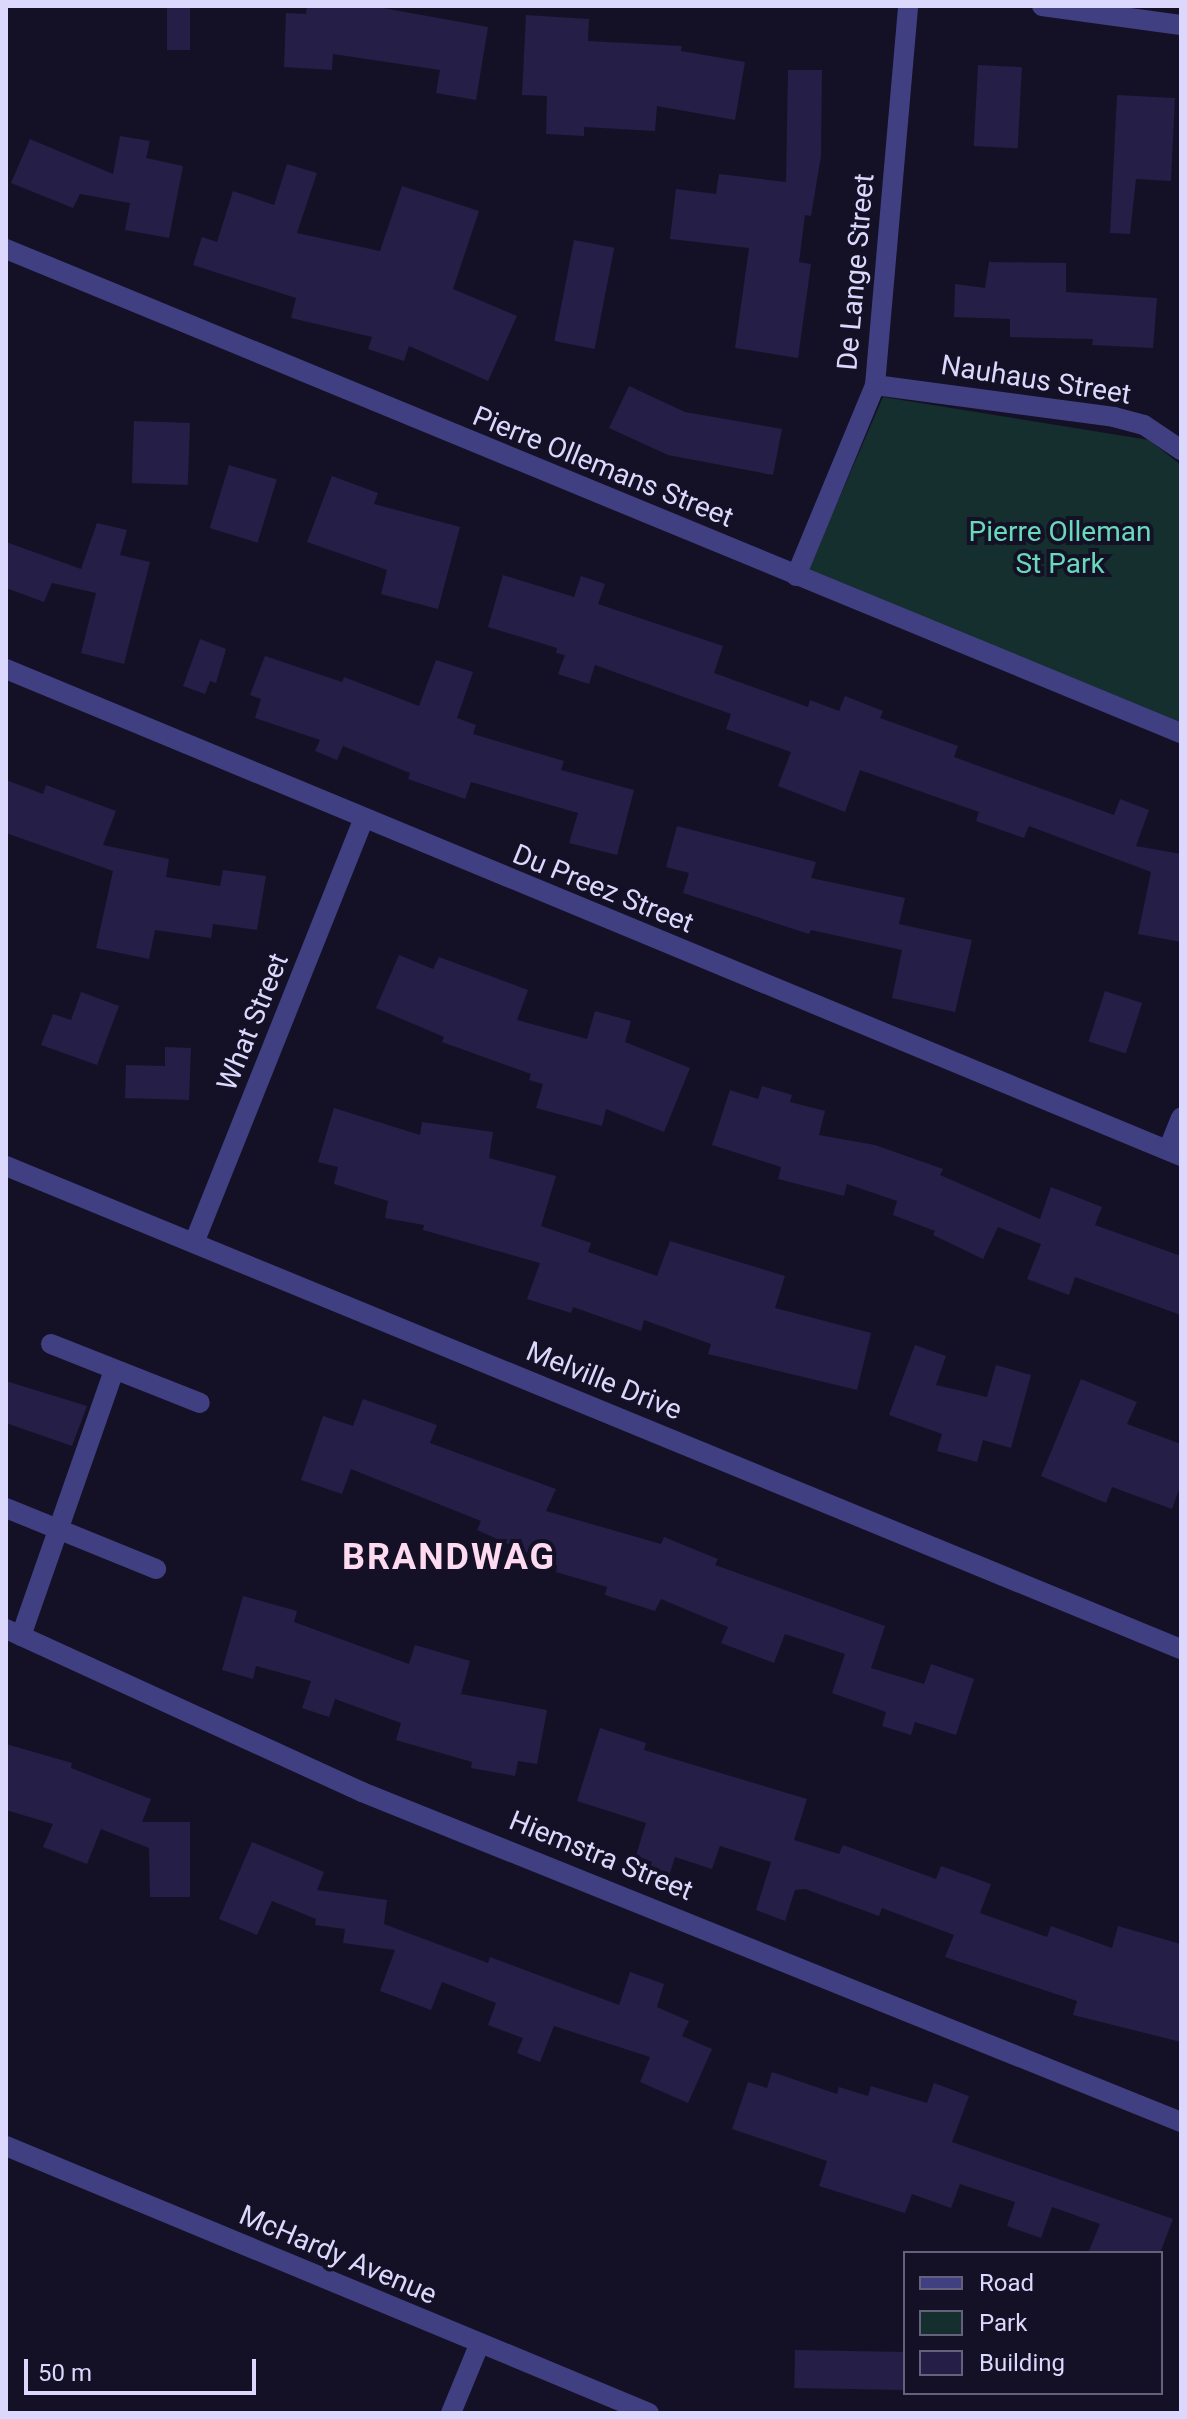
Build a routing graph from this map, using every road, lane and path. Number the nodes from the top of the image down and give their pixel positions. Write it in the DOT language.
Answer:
graph roads {
  1 [pos="908,6"];
  2 [pos="1042,6"];
  3 [pos="1181,25"];
  4 [pos="6,249"];
  5 [pos="875,385"];
  6 [pos="1181,450"];
  7 [pos="796,576"];
  8 [pos="6,669"];
  9 [pos="1181,733"];
  10 [pos="363,821"];
  11 [pos="1181,1118"];
  12 [pos="1174,1153"];
  13 [pos="6,1166"];
  14 [pos="194,1243"];
  15 [pos="51,1344"];
  16 [pos="114,1370"];
  17 [pos="200,1403"];
  18 [pos="6,1508"];
  19 [pos="58,1531"];
  20 [pos="156,1569"];
  21 [pos="13,1632"];
  22 [pos="1181,1649"];
  23 [pos="1181,2122"];
  24 [pos="6,2146"];
  25 [pos="479,2345"];
  26 [pos="451,2413"];
  27 [pos="649,2413"];
  1 -- 5 [label="street, De Lange Street"];
  2 -- 3 [label="street"];
  4 -- 7 [label="street, Pierre Ollemans Street"];
  5 -- 6 [label="street, Nauhaus Street"];
  5 -- 7 [label="street, De Lange Street"];
  7 -- 9 [label="street, Pierre Ollemans Street"];
  8 -- 10 [label="street, Du Preez Street"];
  10 -- 12 [label="street, Du Preez Street"];
  10 -- 14 [label="street, What Street"];
  11 -- 12 [label="street"];
  13 -- 14 [label="street, Melville Drive"];
  14 -- 22 [label="street, Melville Drive"];
  15 -- 16 [label="street"];
  16 -- 17 [label="street"];
  16 -- 19 [label="street"];
  18 -- 19 [label="street"];
  19 -- 20 [label="street"];
  19 -- 21 [label="street"];
  21 -- 23 [label="street, Hiemstra Street"];
  24 -- 25 [label="street, McHardy Avenue"];
  25 -- 26 [label="street"];
  25 -- 27 [label="street, McHardy Avenue"];
}
